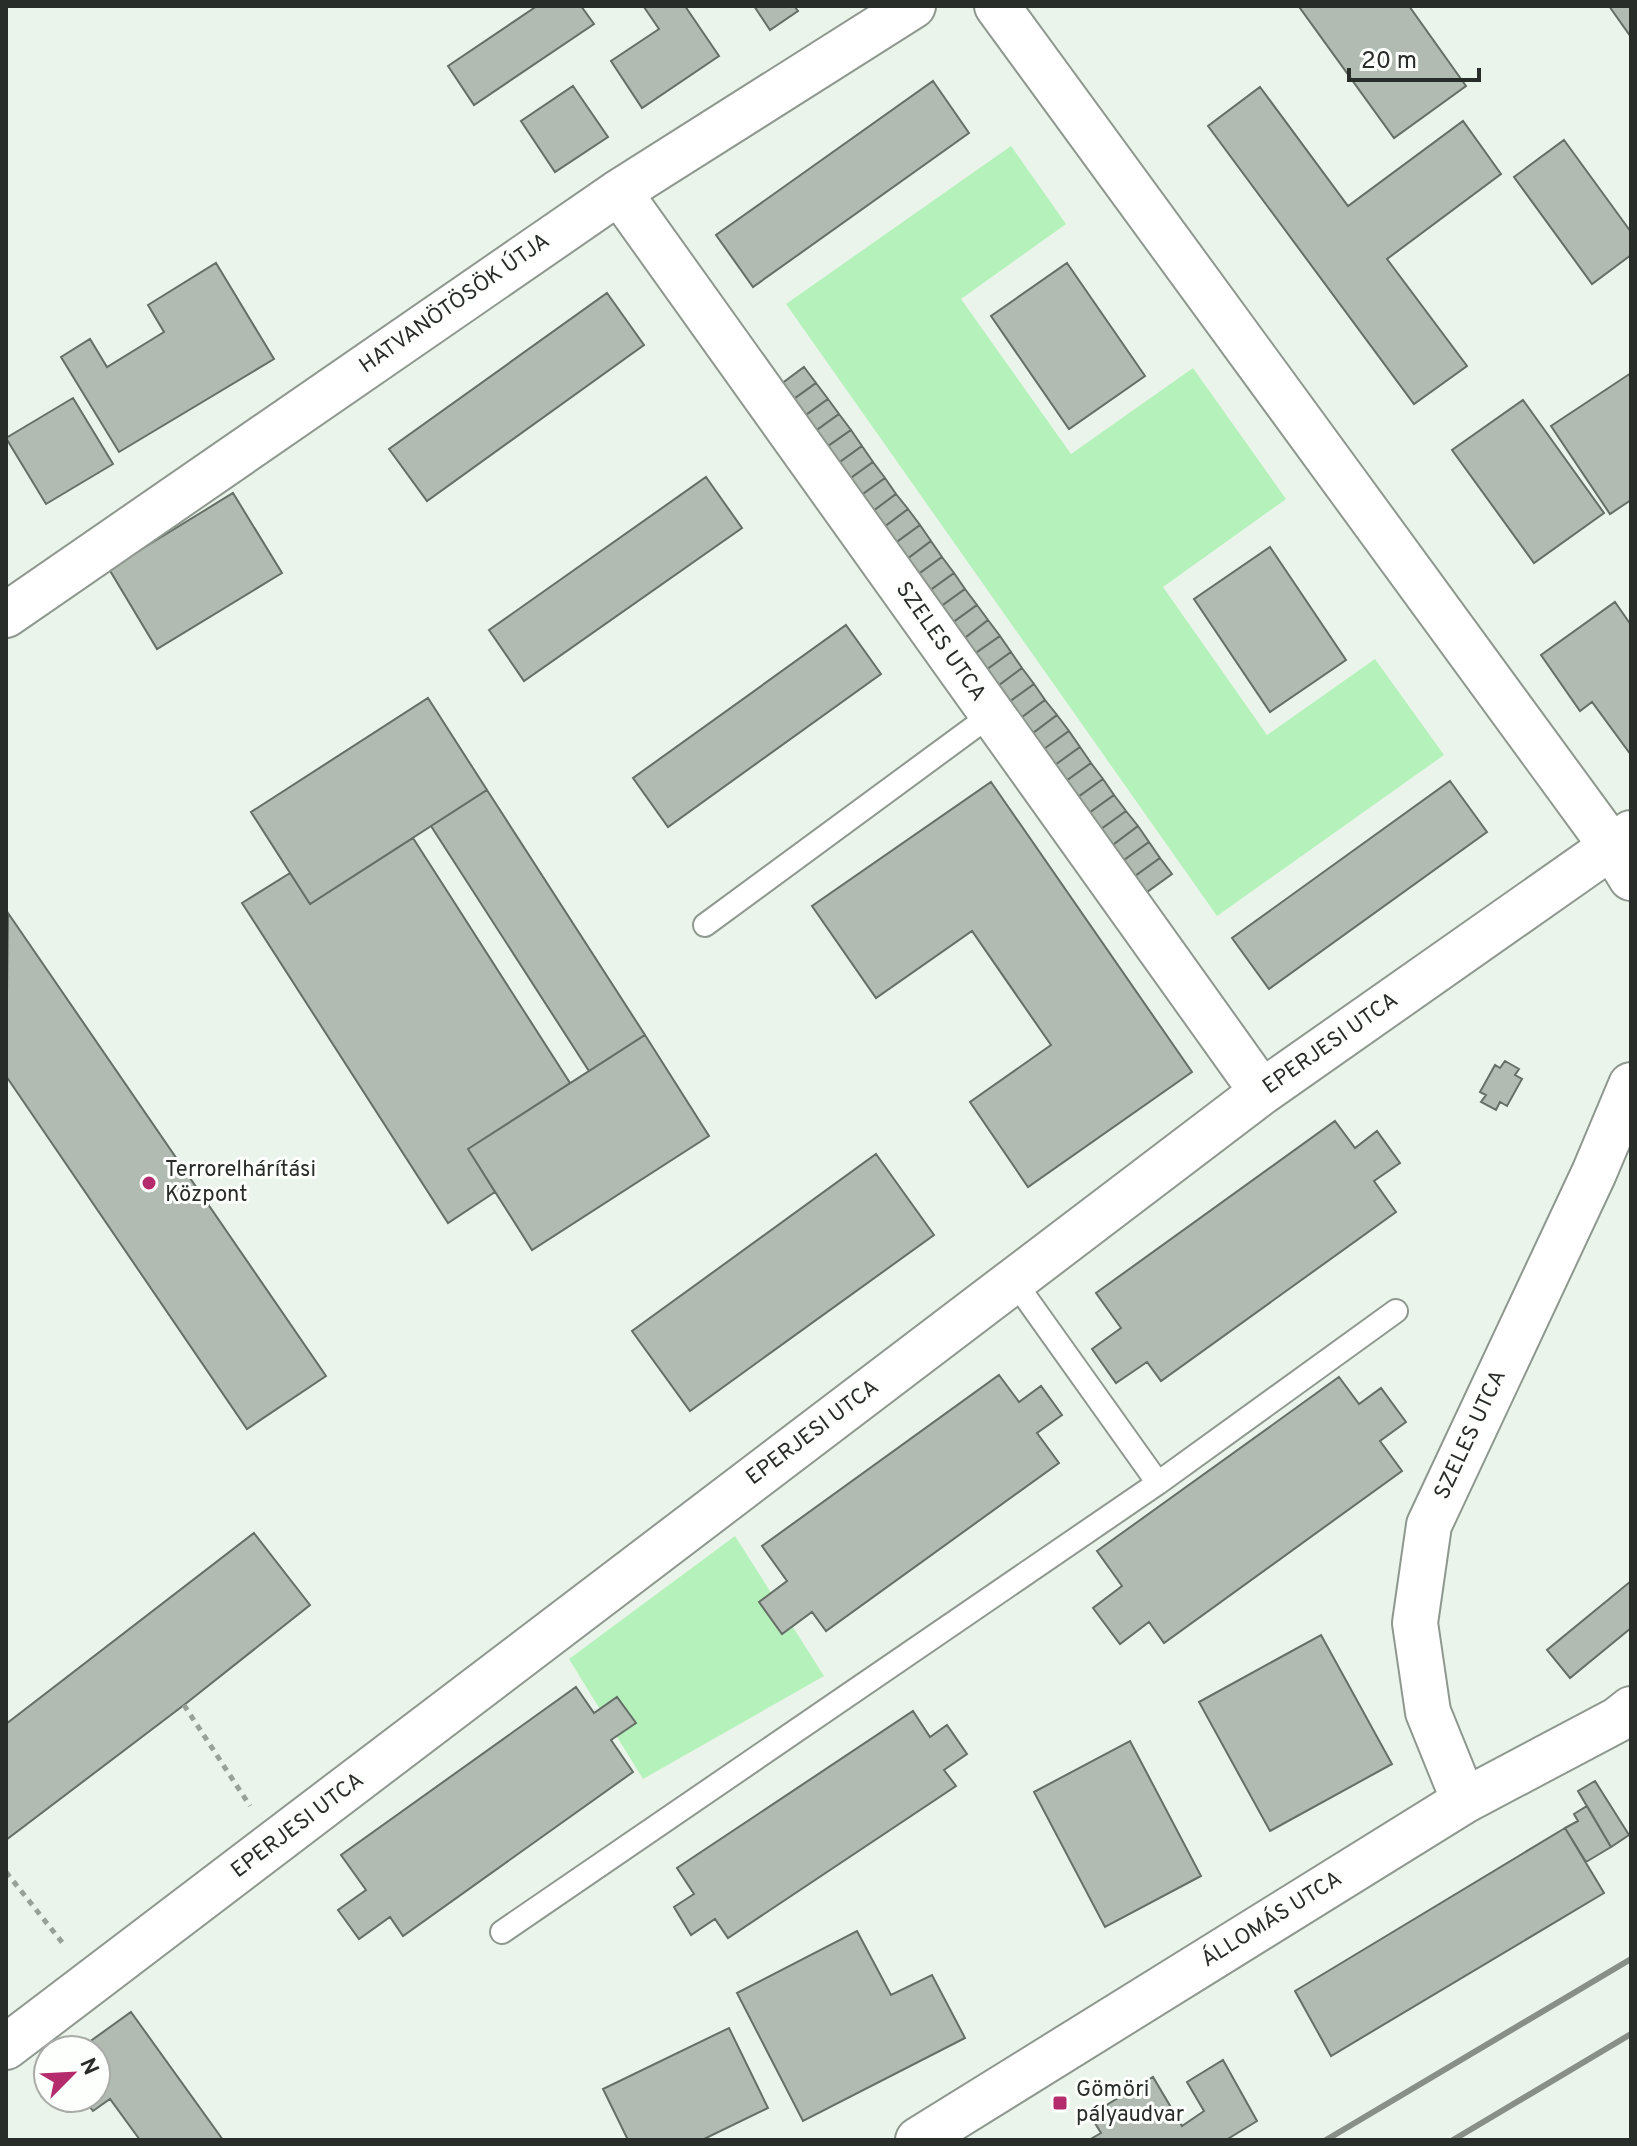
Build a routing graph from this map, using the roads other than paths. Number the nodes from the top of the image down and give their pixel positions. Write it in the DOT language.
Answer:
graph roads {
  1 [pos="913,6"];
  2 [pos="997,6"];
  3 [pos="619,192"];
  4 [pos="6,615"];
  5 [pos="992,714"];
  6 [pos="1625,853"];
  7 [pos="705,925"];
  8 [pos="1631,1085"];
  9 [pos="1262,1092"];
  10 [pos="1014,1281"];
  11 [pos="1396,1311"];
  12 [pos="1158,1483"];
  13 [pos="1631,1709"];
  14 [pos="1464,1801"];
  15 [pos="502,1932"];
  16 [pos="6,2047"];
  17 [pos="918,2140"];
  1 -- 3 [label="street, HATVANÖTÖSÖK ÚTJA"];
  2 -- 6 [label="street"];
  3 -- 4 [label="street, HATVANÖTÖSÖK ÚTJA"];
  3 -- 5 [label="street, SZELES UTCA"];
  5 -- 7 [label="lane"];
  5 -- 9 [label="street, SZELES UTCA"];
  6 -- 9 [label="street, EPERJESI UTCA"];
  8 -- 14 [label="street, SZELES UTCA"];
  9 -- 10 [label="street, EPERJESI UTCA"];
  10 -- 12 [label="lane"];
  10 -- 16 [label="street, EPERJESI UTCA"];
  11 -- 12 [label="lane"];
  12 -- 15 [label="lane"];
  13 -- 14 [label="street, ÁLLOMÁS UTCA"];
  14 -- 17 [label="street, ÁLLOMÁS UTCA"];
}
